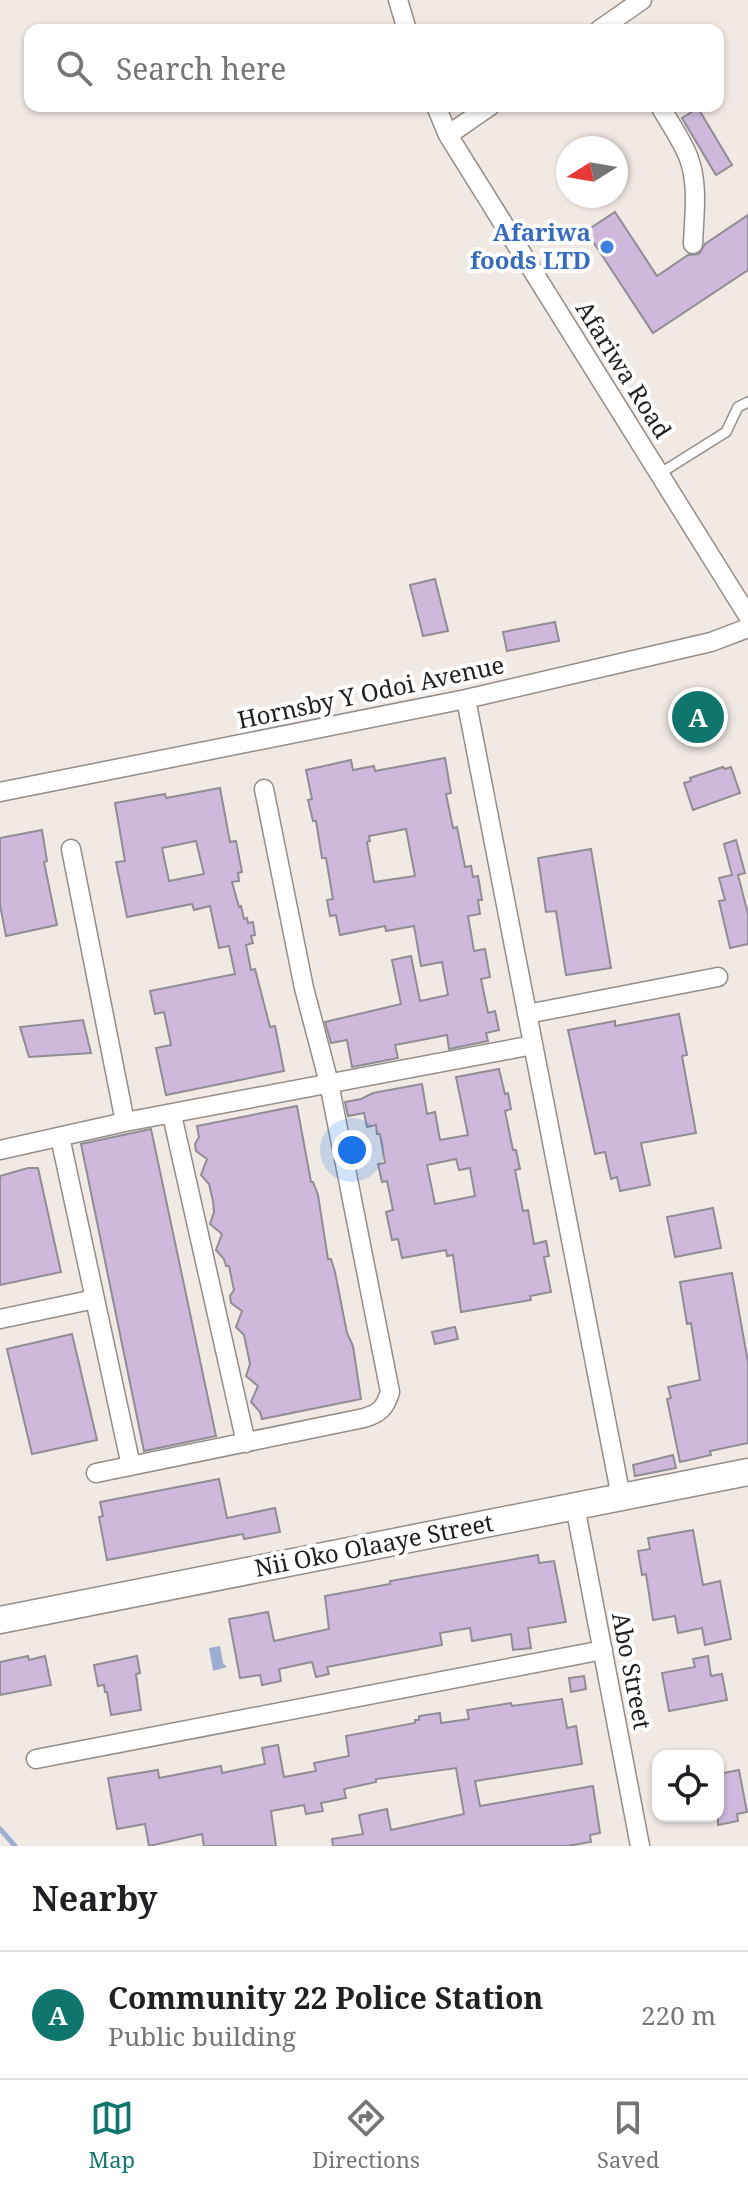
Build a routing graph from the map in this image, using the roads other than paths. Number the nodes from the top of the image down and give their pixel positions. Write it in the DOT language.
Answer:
graph roads {
  1 [pos="398,0"];
  2 [pos="642,0"];
  3 [pos="405,24"];
  4 [pos="614,24"];
  5 [pos="438,112"];
  6 [pos="481,112"];
  7 [pos="663,112"];
  8 [pos="448,135"];
  9 [pos="693,244"];
  10 [pos="748,402"];
  11 [pos="659,474"];
  12 [pos="748,616"];
  13 [pos="748,628"];
  14 [pos="466,699"];
  15 [pos="264,789"];
  16 [pos="0,792"];
  17 [pos="71,849"];
  18 [pos="718,977"];
  19 [pos="527,1014"];
  20 [pos="533,1045"];
  21 [pos="329,1083"];
  22 [pos="172,1115"];
  23 [pos="125,1122"];
  24 [pos="60,1137"];
  25 [pos="0,1150"];
  26 [pos="95,1299"];
  27 [pos="0,1319"];
  28 [pos="246,1443"];
  29 [pos="131,1466"];
  30 [pos="748,1472"];
  31 [pos="96,1473"];
  32 [pos="621,1497"];
  33 [pos="575,1506"];
  34 [pos="0,1620"];
  35 [pos="603,1650"];
  36 [pos="36,1759"];
  37 [pos="640,1846"];
  1 -- 3 [label="street"];
  2 -- 4 [label="street"];
  5 -- 8 [label="street, Afariwa Road"];
  6 -- 8 [label="street"];
  7 -- 9 [label="street"];
  8 -- 11 [label="street, Afariwa Road"];
  10 -- 11 [label="lane"];
  11 -- 12 [label="street, Afariwa Road"];
  13 -- 14 [label="street, Hornsby Y Odoi Avenue"];
  14 -- 16 [label="street, Hornsby Y Odoi Avenue"];
  14 -- 19 [label="street"];
  15 -- 21 [label="street"];
  17 -- 23 [label="street"];
  18 -- 19 [label="street"];
  19 -- 20 [label="street"];
  20 -- 21 [label="street"];
  20 -- 32 [label="street"];
  21 -- 22 [label="street"];
  21 -- 28 [label="street"];
  22 -- 23 [label="street"];
  22 -- 28 [label="street"];
  23 -- 24 [label="street"];
  24 -- 25 [label="street"];
  24 -- 26 [label="street"];
  26 -- 27 [label="street"];
  26 -- 29 [label="street"];
  28 -- 29 [label="street"];
  29 -- 31 [label="street"];
  30 -- 32 [label="street, Nii Oko Olaaye Street"];
  32 -- 33 [label="street, Nii Oko Olaaye Street"];
  33 -- 34 [label="street, Nii Oko Olaaye Street"];
  33 -- 35 [label="street, Abo Street"];
  35 -- 36 [label="street"];
  35 -- 37 [label="street, Abo Street"];
}
